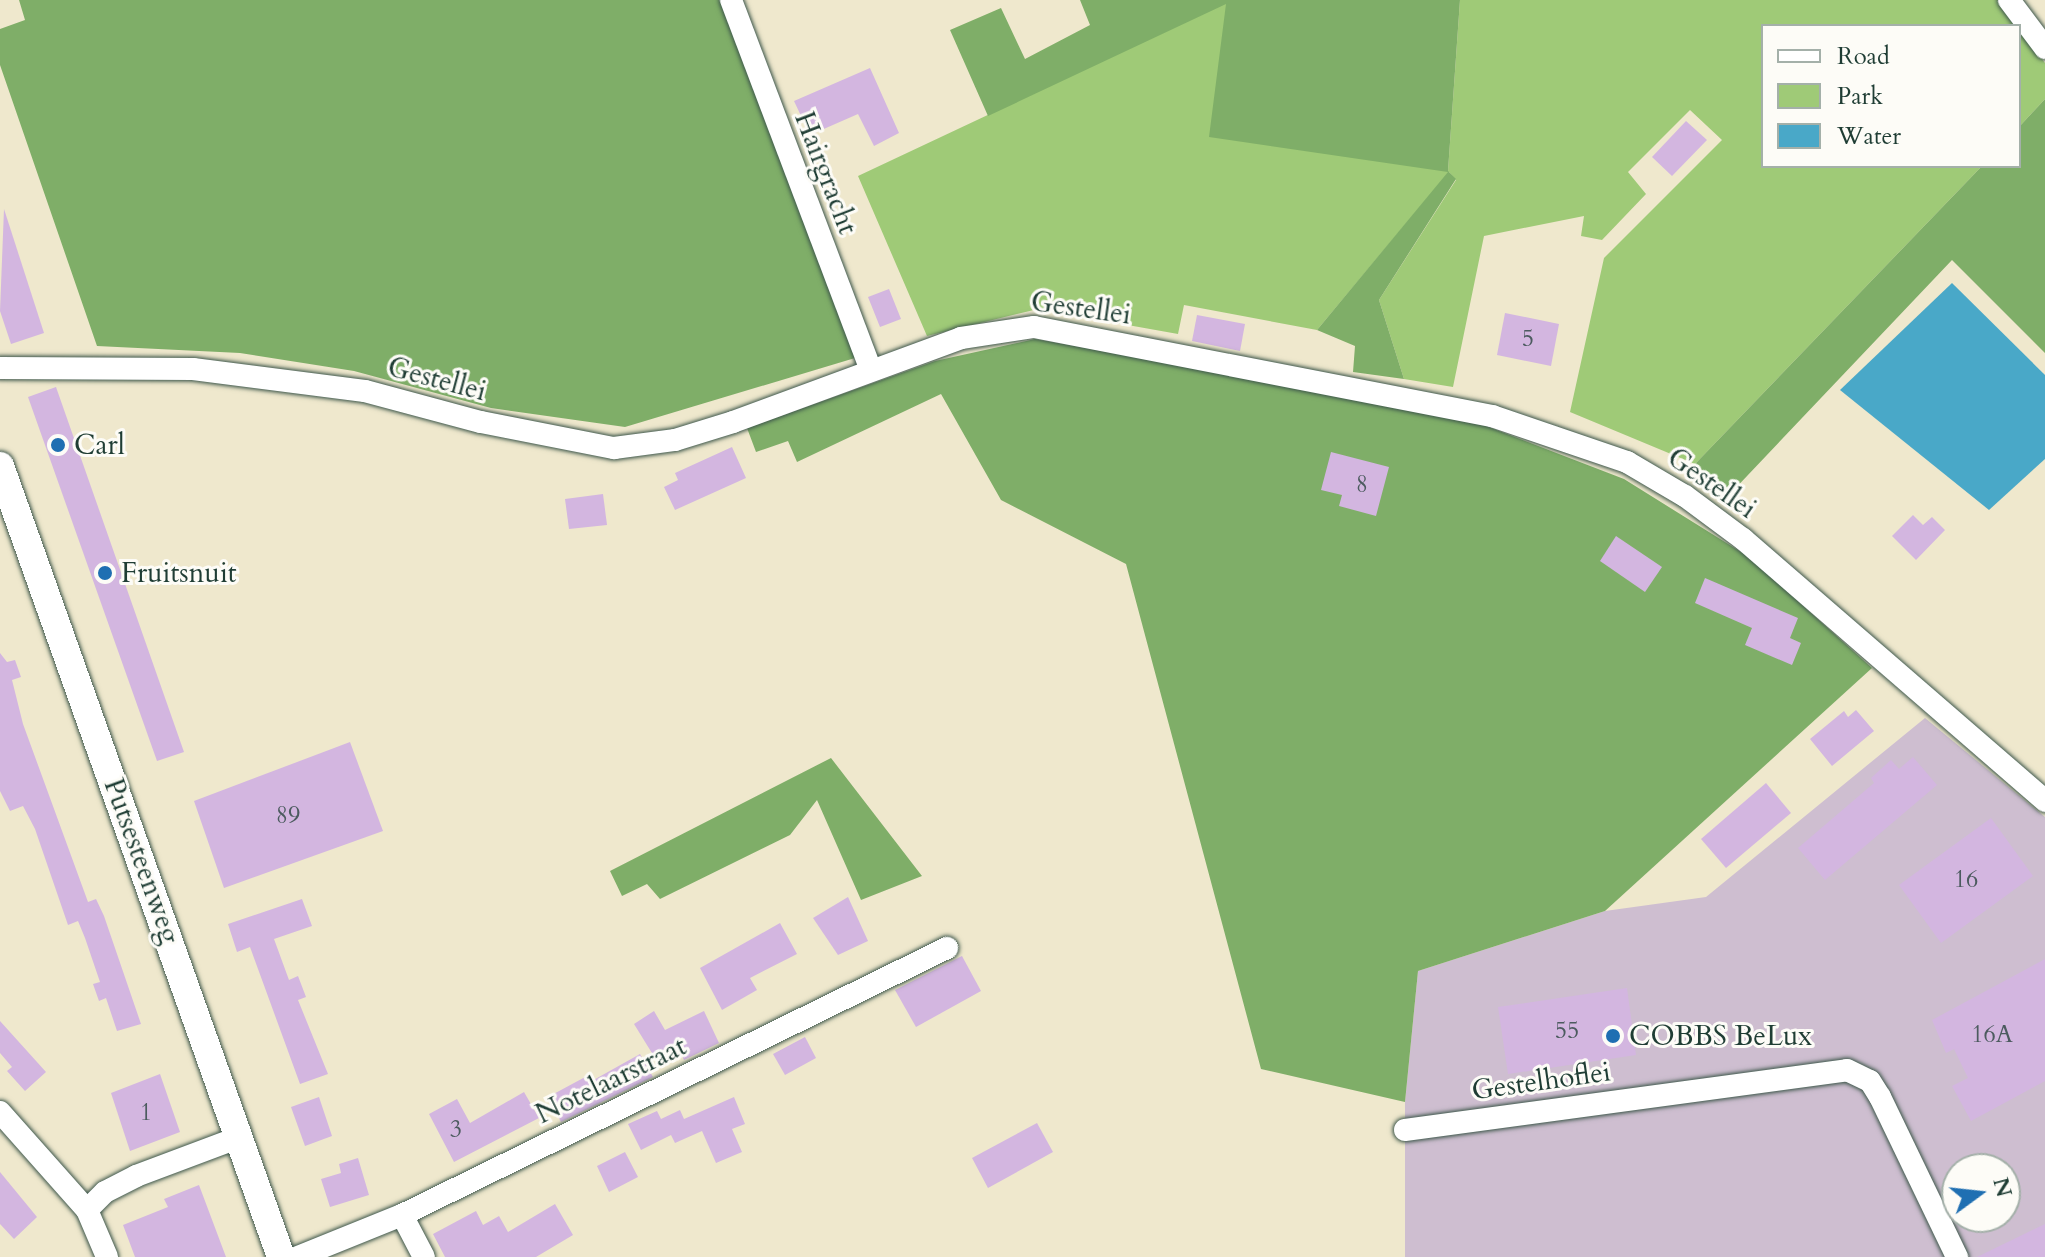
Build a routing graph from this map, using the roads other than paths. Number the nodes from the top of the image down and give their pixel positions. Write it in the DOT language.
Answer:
graph roads {
  1 [pos="731,0"];
  2 [pos="2009,0"];
  3 [pos="2045,48"];
  4 [pos="870,367"];
  5 [pos="0,368"];
  6 [pos="0,466"];
  7 [pos="2045,801"];
  8 [pos="947,948"];
  9 [pos="0,1112"];
  10 [pos="1405,1130"];
  11 [pos="240,1137"];
  12 [pos="87,1210"];
  13 [pos="402,1215"];
  14 [pos="107,1257"];
  15 [pos="281,1257"];
  16 [pos="298,1257"];
  17 [pos="424,1257"];
  18 [pos="1957,1257"];
  1 -- 4 [label="street, Hairgracht"];
  2 -- 3 [label="street"];
  4 -- 5 [label="street, Gestellei"];
  4 -- 7 [label="street, Gestellei"];
  6 -- 11 [label="main road, Putsesteenweg"];
  8 -- 13 [label="street, Notelaarstraat"];
  9 -- 12 [label="street"];
  10 -- 18 [label="street, Gestelhoflei"];
  11 -- 12 [label="street"];
  11 -- 15 [label="main road, Putsesteenweg"];
  12 -- 14 [label="street"];
  13 -- 16 [label="street, Notelaarstraat"];
  13 -- 17 [label="street"];
}
